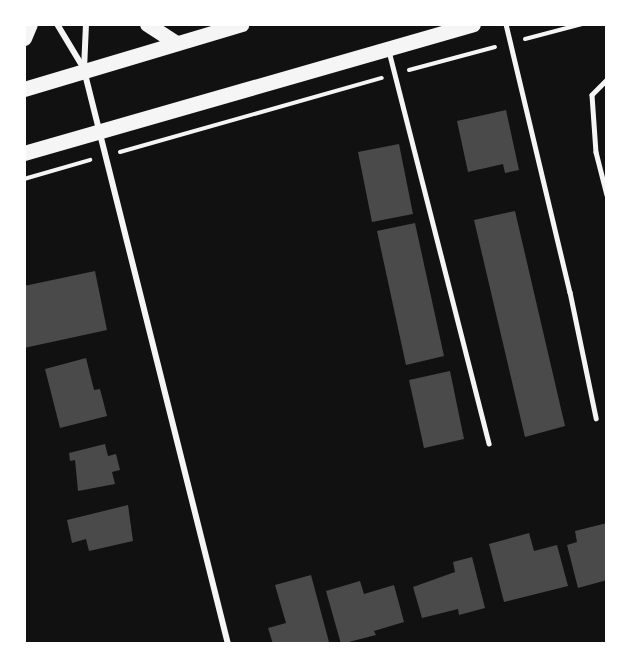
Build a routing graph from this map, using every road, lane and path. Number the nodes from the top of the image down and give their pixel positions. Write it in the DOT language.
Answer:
graph roads {
  1 [pos="30,24"];
  2 [pos="57,24"];
  3 [pos="86,24"];
  4 [pos="147,24"];
  5 [pos="242,24"];
  6 [pos="473,24"];
  7 [pos="506,24"];
  8 [pos="582,24"];
  9 [pos="24,38"];
  10 [pos="176,43"];
  11 [pos="510,43"];
  12 [pos="388,48"];
  13 [pos="84,70"];
  14 [pos="395,74"];
  15 [pos="607,80"];
  16 [pos="24,89"];
  17 [pos="100,130"];
  18 [pos="24,153"];
  19 [pos="107,155"];
  20 [pos="24,179"];
  21 [pos="607,195"];
  22 [pos="596,418"];
  23 [pos="489,443"];
  24 [pos="228,644"];
  1 -- 9 [label="main road"];
  2 -- 13 [label="street"];
  3 -- 13 [label="street"];
  4 -- 10 [label="main road"];
  5 -- 10 [label="main road"];
  6 -- 12 [label="main road"];
  7 -- 11 [label="lane"];
  8 -- 11 [label="path"];
  10 -- 13 [label="main road"];
  11 -- 14 [label="path"];
  11 -- 22 [label="lane"];
  12 -- 14 [label="lane"];
  12 -- 17 [label="main road"];
  13 -- 16 [label="main road"];
  13 -- 17 [label="street"];
  14 -- 19 [label="path"];
  14 -- 23 [label="lane"];
  15 -- 21 [label="lane"];
  17 -- 18 [label="main road"];
  17 -- 19 [label="street"];
  19 -- 20 [label="path"];
  19 -- 24 [label="street"];
}
